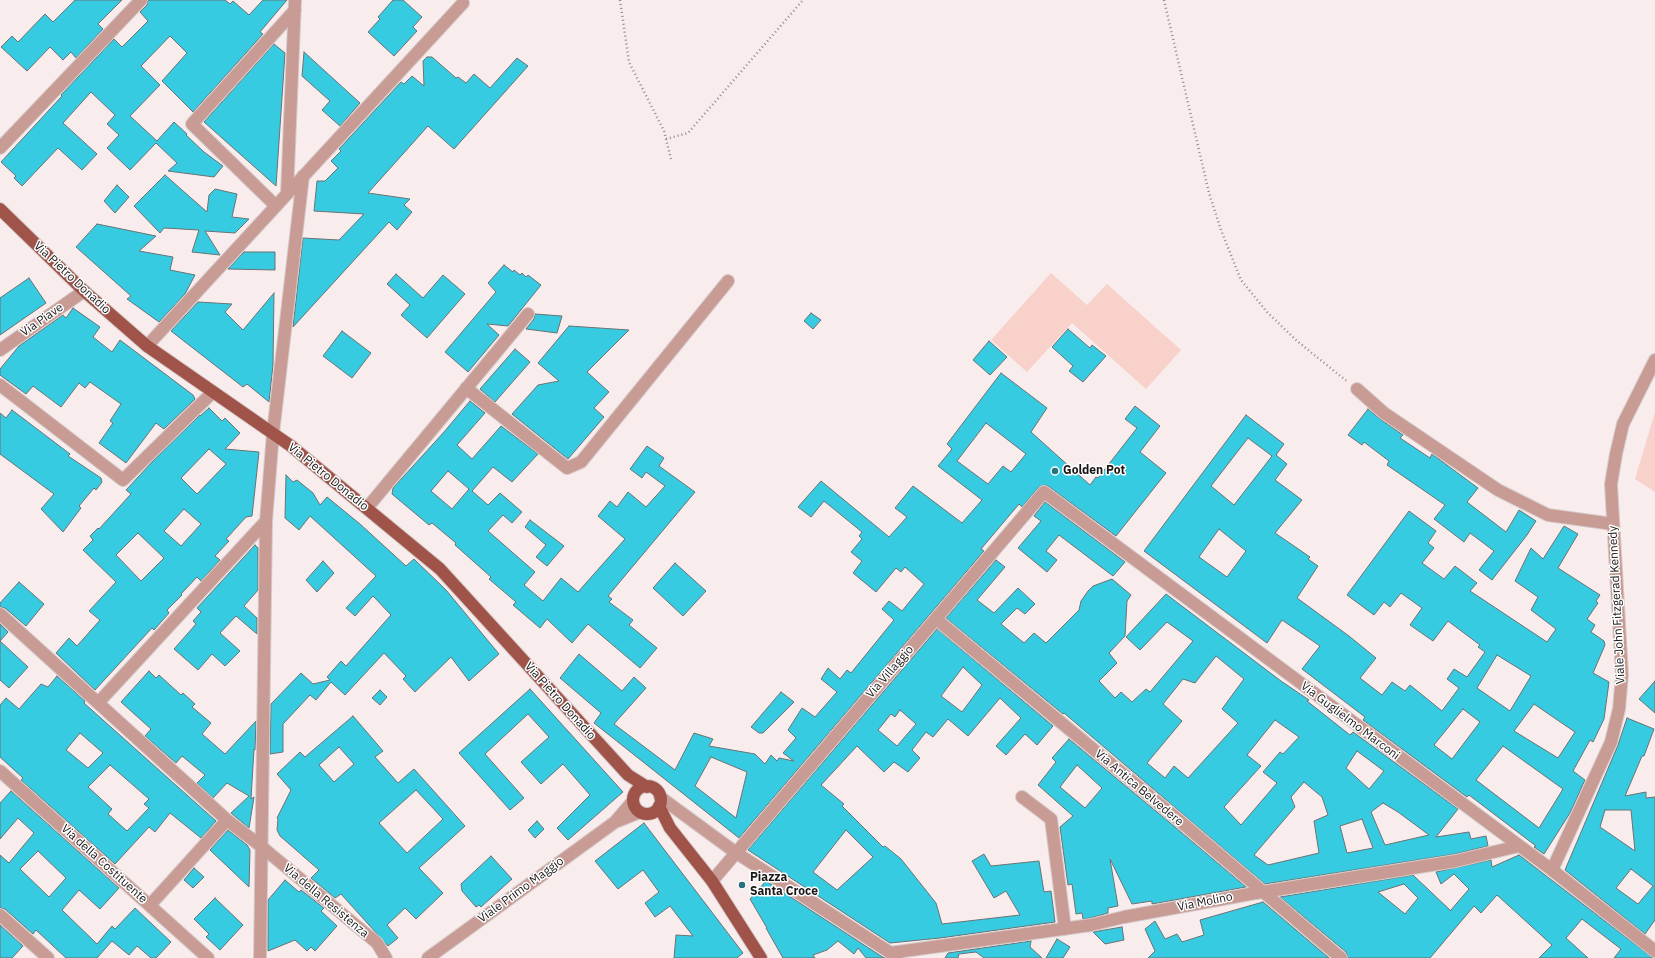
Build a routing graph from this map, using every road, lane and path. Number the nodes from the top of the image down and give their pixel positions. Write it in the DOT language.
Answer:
graph roads {
  1 [pos="141,0"];
  2 [pos="620,0"];
  3 [pos="803,0"];
  4 [pos="1164,0"];
  5 [pos="463,3"];
  6 [pos="295,5"];
  7 [pos="666,139"];
  8 [pos="0,148"];
  9 [pos="671,159"];
  10 [pos="303,176"];
  11 [pos="287,194"];
  12 [pos="276,206"];
  13 [pos="0,209"];
  14 [pos="728,281"];
  15 [pos="84,291"];
  16 [pos="528,314"];
  17 [pos="147,346"];
  18 [pos="0,350"];
  19 [pos="1655,360"];
  20 [pos="0,385"];
  21 [pos="466,388"];
  22 [pos="1357,389"];
  23 [pos="213,392"];
  24 [pos="273,433"];
  25 [pos="1044,492"];
  26 [pos="367,508"];
  27 [pos="266,521"];
  28 [pos="1613,524"];
  29 [pos="0,614"];
  30 [pos="936,619"];
  31 [pos="98,703"];
  32 [pos="0,771"];
  33 [pos="628,775"];
  34 [pos="647,787"];
  35 [pos="1022,797"];
  36 [pos="633,799"];
  37 [pos="660,802"];
  38 [pos="644,813"];
  39 [pos="227,820"];
  40 [pos="615,822"];
  41 [pos="670,828"];
  42 [pos="1519,846"];
  43 [pos="262,847"];
  44 [pos="735,852"];
  45 [pos="1552,870"];
  46 [pos="712,881"];
  47 [pos="1262,892"];
  48 [pos="150,905"];
  49 [pos="0,915"];
  50 [pos="1065,929"];
  51 [pos="1655,951"];
  52 [pos="894,956"];
  53 [pos="48,958"];
  54 [pos="208,958"];
  55 [pos="260,958"];
  56 [pos="386,958"];
  57 [pos="428,958"];
  58 [pos="762,958"];
  59 [pos="1341,958"];
  1 -- 8 [label="street"];
  2 -- 7 [label="path"];
  3 -- 7 [label="path"];
  4 -- 22 [label="path"];
  5 -- 10 [label="street"];
  6 -- 11 [label="street"];
  6 -- 12 [label="street"];
  7 -- 9 [label="path"];
  10 -- 11 [label="street"];
  10 -- 24 [label="street"];
  11 -- 12 [label="street"];
  12 -- 17 [label="street"];
  13 -- 15 [label="main road, Via Pietro Donadio"];
  14 -- 21 [label="street"];
  15 -- 17 [label="main road, Via Pietro Donadio"];
  15 -- 18 [label="street, Via Piave"];
  16 -- 21 [label="street"];
  17 -- 23 [label="main road, Via Pietro Donadio"];
  19 -- 28 [label="street, Viale John Fitzgerad Kennedy"];
  20 -- 23 [label="street"];
  21 -- 26 [label="street"];
  22 -- 28 [label="street"];
  23 -- 24 [label="main road, Via Pietro Donadio"];
  24 -- 26 [label="main road, Via Pietro Donadio"];
  24 -- 27 [label="street"];
  25 -- 30 [label="street, Via Villaggio"];
  25 -- 42 [label="street, Via Guglielmo Marconi"];
  26 -- 33 [label="main road, Via Pietro Donadio"];
  27 -- 31 [label="street"];
  27 -- 43 [label="street"];
  28 -- 45 [label="street, Viale John Fitzgerad Kennedy"];
  29 -- 31 [label="street, Via della Resistenza"];
  30 -- 44 [label="street, Via Villaggio"];
  30 -- 47 [label="street, Via Antica Belvedere"];
  31 -- 39 [label="street, Via della Resistenza"];
  32 -- 48 [label="street, Via della Costituente"];
  33 -- 34 [label="main road, Via Pietro Donadio"];
  33 -- 36 [label="main road, Via Pietro Donadio"];
  34 -- 36 [label="main road"];
  34 -- 37 [label="main road"];
  35 -- 50 [label="street"];
  36 -- 38 [label="main road"];
  36 -- 40 [label="street, Viale Primo Maggio"];
  37 -- 38 [label="main road"];
  37 -- 41 [label="main road"];
  37 -- 44 [label="street"];
  38 -- 40 [label="street, Viale Primo Maggio"];
  38 -- 41 [label="main road"];
  39 -- 43 [label="street, Via della Resistenza"];
  39 -- 48 [label="street"];
  40 -- 57 [label="street, Viale Primo Maggio"];
  41 -- 46 [label="main road"];
  42 -- 45 [label="street, Via Guglielmo Marconi"];
  42 -- 47 [label="street, Via Molino"];
  43 -- 55 [label="street"];
  43 -- 56 [label="street, Via della Resistenza"];
  44 -- 46 [label="street, Via Villaggio"];
  44 -- 52 [label="street"];
  45 -- 51 [label="street, Via Guglielmo Marconi"];
  46 -- 58 [label="main road"];
  47 -- 50 [label="street, Via Molino"];
  47 -- 59 [label="street, Via Antica Belvedere"];
  48 -- 54 [label="street, Via della Costituente"];
  49 -- 53 [label="street"];
  50 -- 52 [label="street, Via Molino"];
}
